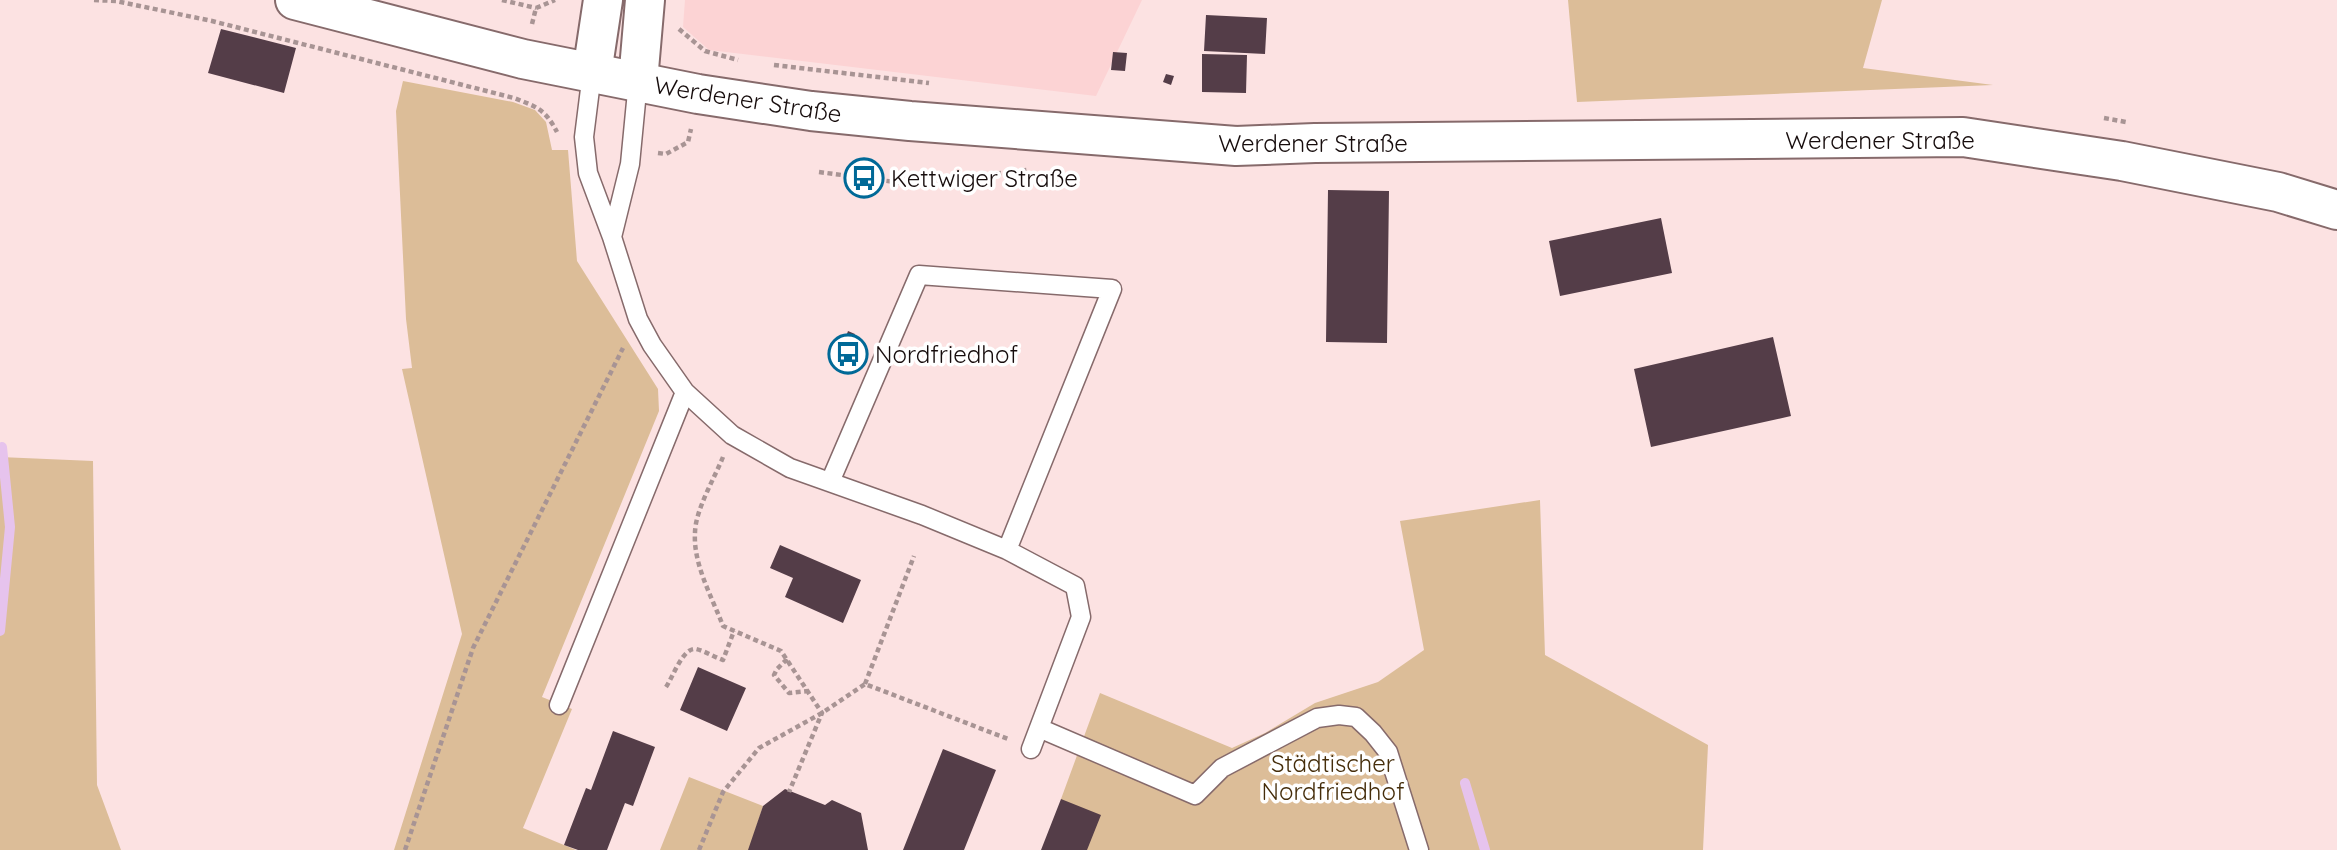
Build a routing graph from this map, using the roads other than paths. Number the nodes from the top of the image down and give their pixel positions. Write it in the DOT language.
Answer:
graph roads {
  1 [pos="295,0"];
  2 [pos="603,0"];
  3 [pos="645,0"];
  4 [pos="592,73"];
  5 [pos="638,81"];
  6 [pos="2337,209"];
  7 [pos="612,237"];
  8 [pos="685,392"];
  9 [pos="830,482"];
  10 [pos="1007,550"];
  11 [pos="559,705"];
  12 [pos="1039,728"];
  13 [pos="1031,749"];
  14 [pos="1419,850"];
  1 -- 4 [label="main road, Werdener Straße"];
  2 -- 4 [label="main road"];
  3 -- 5 [label="main road"];
  4 -- 5 [label="main road, Werdener Straße"];
  4 -- 7 [label="lane"];
  5 -- 6 [label="main road, Werdener Straße"];
  5 -- 7 [label="lane"];
  7 -- 8 [label="lane"];
  8 -- 9 [label="lane"];
  8 -- 11 [label="lane"];
  9 -- 10 [label="lane"];
  9 -- 10 [label="lane"];
  10 -- 12 [label="lane"];
  12 -- 13 [label="lane"];
  12 -- 14 [label="lane"];
}
